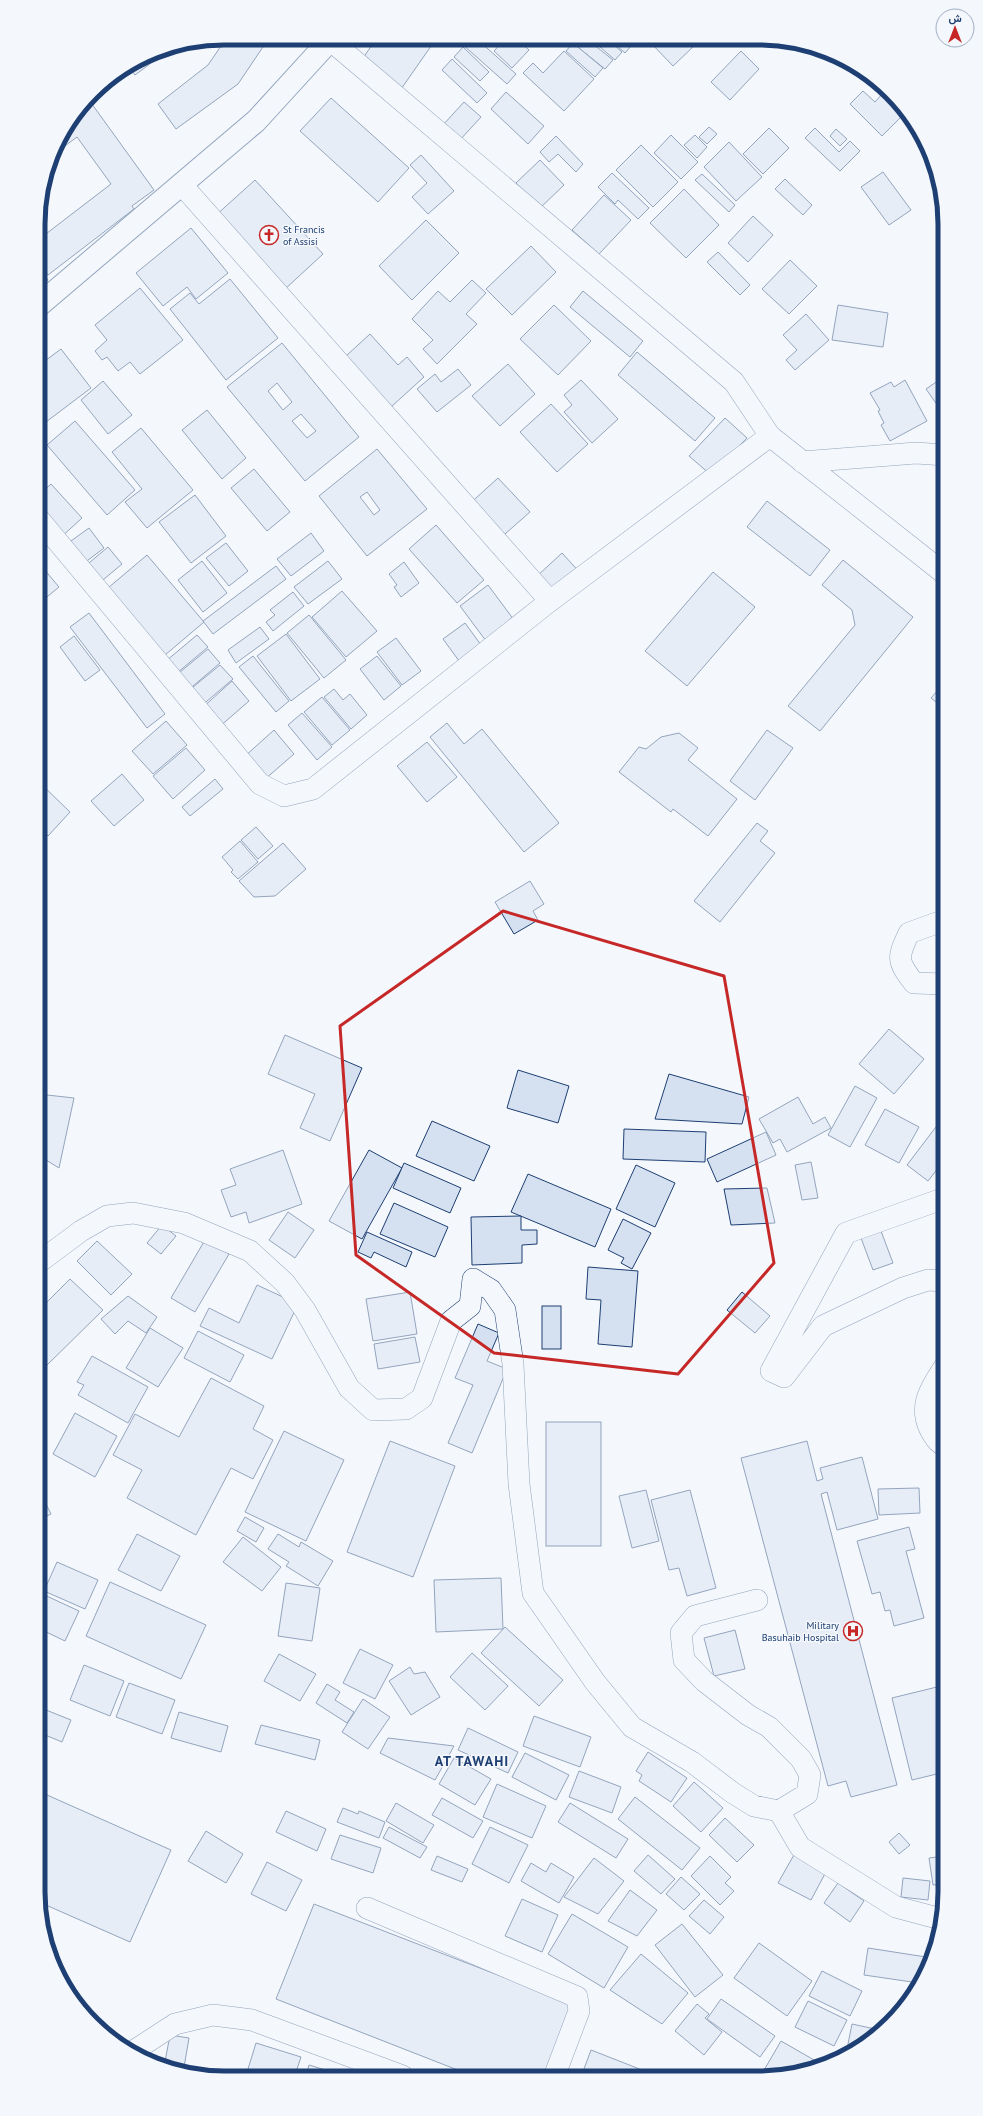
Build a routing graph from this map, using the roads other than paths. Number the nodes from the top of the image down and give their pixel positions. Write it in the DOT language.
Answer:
graph roads {
  1 [pos="325,45"];
  2 [pos="337,45"];
  3 [pos="182,185"];
  4 [pos="45,300"];
  5 [pos="770,436"];
  6 [pos="938,455"];
  7 [pos="802,462"];
  8 [pos="45,526"];
  9 [pos="938,569"];
  10 [pos="550,601"];
  11 [pos="938,923"];
  12 [pos="938,984"];
  13 [pos="938,1200"];
  14 [pos="45,1258"];
  15 [pos="938,1281"];
  16 [pos="938,1378"];
  17 [pos="938,1442"];
  18 [pos="757,1600"];
  19 [pos="779,1811"];
  20 [pos="367,1908"];
  21 [pos="936,1918"];
  22 [pos="137,2049"];
  23 [pos="389,2071"];
  24 [pos="556,2071"];
  1 -- 3 [label="main road"];
  2 -- 5 [label="street"];
  3 -- 4 [label="main road"];
  3 -- 10 [label="street"];
  5 -- 7 [label="street"];
  5 -- 10 [label="street"];
  6 -- 7 [label="street"];
  7 -- 9 [label="street"];
  8 -- 10 [label="street"];
  11 -- 12 [label="street"];
  13 -- 15 [label="street"];
  14 -- 19 [label="street"];
  16 -- 17 [label="street"];
  18 -- 19 [label="street"];
  19 -- 21 [label="street"];
  20 -- 24 [label="street"];
  22 -- 23 [label="street"];
}
